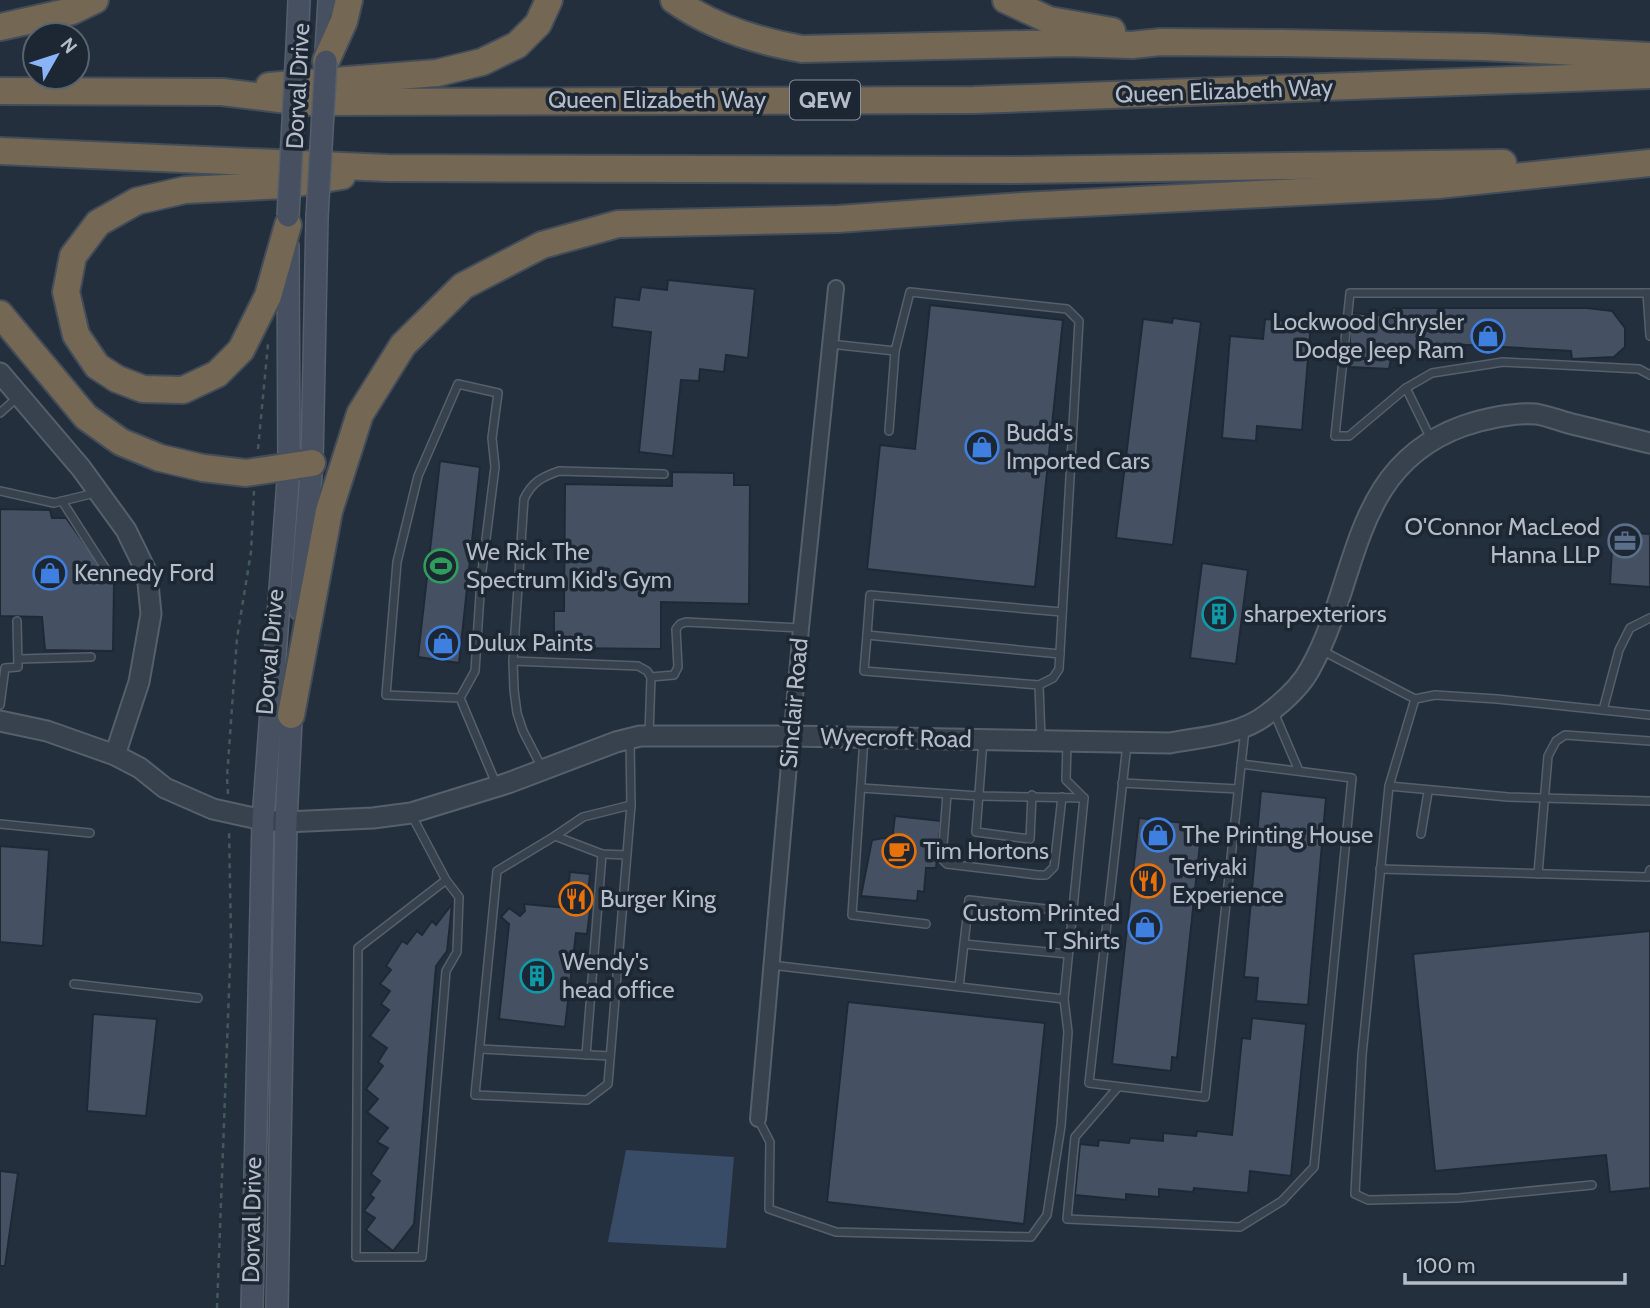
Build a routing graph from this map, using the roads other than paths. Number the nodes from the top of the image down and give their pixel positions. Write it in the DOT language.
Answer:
graph roads {
  1 [pos="95,0"];
  2 [pos="299,0"];
  3 [pos="329,0"];
  4 [pos="349,0"];
  5 [pos="549,0"];
  6 [pos="674,0"];
  7 [pos="1006,0"];
  8 [pos="0,27"];
  9 [pos="1161,42"];
  10 [pos="1650,56"];
  11 [pos="326,61"];
  12 [pos="1650,75"];
  13 [pos="0,91"];
  14 [pos="222,92"];
  15 [pos="0,151"];
  16 [pos="1650,162"];
  17 [pos="388,168"];
  18 [pos="288,220"];
  19 [pos="836,288"];
  20 [pos="1649,293"];
  21 [pos="0,314"];
  22 [pos="1650,336"];
  23 [pos="830,344"];
  24 [pos="895,351"];
  25 [pos="0,373"];
  26 [pos="1650,375"];
  27 [pos="1406,388"];
  28 [pos="19,396"];
  29 [pos="0,413"];
  30 [pos="889,431"];
  31 [pos="1433,441"];
  32 [pos="1650,443"];
  33 [pos="301,465"];
  34 [pos="664,474"];
  35 [pos="0,491"];
  36 [pos="99,492"];
  37 [pos="62,501"];
  38 [pos="107,571"];
  39 [pos="1062,612"];
  40 [pos="1650,618"];
  41 [pos="17,621"];
  42 [pos="801,628"];
  43 [pos="867,635"];
  44 [pos="1319,649"];
  45 [pos="1060,654"];
  46 [pos="91,657"];
  47 [pos="19,659"];
  48 [pos="513,661"];
  49 [pos="2,668"];
  50 [pos="651,677"];
  51 [pos="1039,685"];
  52 [pos="460,698"];
  53 [pos="1415,699"];
  54 [pos="0,705"];
  55 [pos="1273,709"];
  56 [pos="1603,710"];
  57 [pos="291,715"];
  58 [pos="1650,715"];
  59 [pos="0,721"];
  60 [pos="1245,725"];
  61 [pos="791,736"];
  62 [pos="640,737"];
  63 [pos="864,738"];
  64 [pos="983,741"];
  65 [pos="1041,741"];
  66 [pos="1067,741"];
  67 [pos="1127,741"];
  68 [pos="1650,741"];
  69 [pos="115,755"];
  70 [pos="1241,764"];
  71 [pos="542,768"];
  72 [pos="1299,771"];
  73 [pos="1122,783"];
  74 [pos="497,786"];
  75 [pos="1389,786"];
  76 [pos="861,788"];
  77 [pos="1238,789"];
  78 [pos="1428,792"];
  79 [pos="947,794"];
  80 [pos="1032,795"];
  81 [pos="979,796"];
  82 [pos="1062,797"];
  83 [pos="1544,797"];
  84 [pos="1084,798"];
  85 [pos="1650,801"];
  86 [pos="631,805"];
  87 [pos="411,813"];
  88 [pos="263,820"];
  89 [pos="286,822"];
  90 [pos="0,824"];
  91 [pos="90,833"];
  92 [pos="1420,834"];
  93 [pos="555,836"];
  94 [pos="603,854"];
  95 [pos="627,855"];
  96 [pos="1380,869"];
  97 [pos="1650,870"];
  98 [pos="1538,874"];
  99 [pos="446,880"];
  100 [pos="1073,912"];
  101 [pos="926,924"];
  102 [pos="964,944"];
  103 [pos="1068,954"];
  104 [pos="772,965"];
  105 [pos="74,984"];
  106 [pos="959,987"];
  107 [pos="198,998"];
  108 [pos="1064,999"];
  109 [pos="481,1049"];
  110 [pos="586,1055"];
  111 [pos="610,1056"];
  112 [pos="1118,1087"];
  113 [pos="758,1119"];
  114 [pos="1592,1185"];
  115 [pos="252,1308"];
  116 [pos="277,1308"];
  1 -- 8 [label="highway"];
  2 -- 18 [label="main road, Dorval Drive, bridge"];
  3 -- 11 [label="main road, Dorval Drive"];
  4 -- 11 [label="highway"];
  5 -- 14 [label="highway"];
  6 -- 9 [label="highway"];
  7 -- 9 [label="highway"];
  9 -- 10 [label="highway"];
  11 -- 33 [label="main road, Dorval Drive, bridge"];
  12 -- 14 [label="highway, Queen Elizabeth Way / QEW"];
  13 -- 14 [label="highway, Queen Elizabeth Way / QEW"];
  15 -- 17 [label="highway"];
  16 -- 17 [label="highway"];
  16 -- 57 [label="highway"];
  17 -- 18 [label="highway"];
  18 -- 33 [label="main road, Dorval Drive"];
  19 -- 23 [label="street, Sinclair Road"];
  20 -- 22 [label="lane"];
  20 -- 27 [label="lane"];
  21 -- 33 [label="highway"];
  23 -- 24 [label="lane"];
  23 -- 42 [label="street, Sinclair Road"];
  24 -- 30 [label="lane"];
  24 -- 39 [label="lane"];
  25 -- 28 [label="street"];
  26 -- 27 [label="lane"];
  27 -- 31 [label="lane"];
  28 -- 29 [label="lane"];
  28 -- 36 [label="street"];
  31 -- 32 [label="street, Wyecroft Road"];
  31 -- 44 [label="street, Wyecroft Road"];
  33 -- 57 [label="main road, Dorval Drive"];
  33 -- 88 [label="main road, Dorval Drive"];
  34 -- 48 [label="lane"];
  35 -- 37 [label="lane"];
  36 -- 37 [label="lane"];
  36 -- 69 [label="street"];
  37 -- 38 [label="lane"];
  39 -- 43 [label="lane"];
  39 -- 45 [label="lane"];
  40 -- 56 [label="lane"];
  41 -- 47 [label="lane"];
  42 -- 50 [label="lane"];
  42 -- 61 [label="street, Sinclair Road"];
  43 -- 45 [label="lane"];
  43 -- 51 [label="lane"];
  44 -- 53 [label="lane"];
  44 -- 55 [label="street, Wyecroft Road"];
  45 -- 51 [label="lane"];
  46 -- 47 [label="lane"];
  47 -- 49 [label="lane"];
  48 -- 50 [label="lane"];
  48 -- 71 [label="lane"];
  49 -- 54 [label="lane"];
  50 -- 62 [label="lane"];
  51 -- 65 [label="lane"];
  52 -- 52 [label="lane"];
  52 -- 74 [label="lane"];
  53 -- 56 [label="lane"];
  53 -- 75 [label="lane"];
  55 -- 60 [label="street, Wyecroft Road"];
  55 -- 72 [label="lane"];
  56 -- 58 [label="lane"];
  57 -- 89 [label="main road, Dorval Drive"];
  59 -- 69 [label="street, Wyecroft Road"];
  60 -- 67 [label="street, Wyecroft Road"];
  60 -- 70 [label="lane"];
  61 -- 62 [label="street, Wyecroft Road"];
  61 -- 63 [label="street, Wyecroft Road"];
  61 -- 104 [label="street, Sinclair Road"];
  62 -- 71 [label="street, Wyecroft Road"];
  62 -- 86 [label="lane"];
  63 -- 64 [label="street, Wyecroft Road"];
  63 -- 76 [label="lane"];
  64 -- 65 [label="street, Wyecroft Road"];
  64 -- 81 [label="lane"];
  65 -- 66 [label="street, Wyecroft Road"];
  66 -- 67 [label="street, Wyecroft Road"];
  66 -- 84 [label="lane"];
  67 -- 73 [label="lane"];
  68 -- 83 [label="lane"];
  69 -- 88 [label="street, Wyecroft Road"];
  70 -- 72 [label="lane"];
  70 -- 77 [label="lane"];
  71 -- 74 [label="street, Wyecroft Road"];
  72 -- 112 [label="lane"];
  73 -- 77 [label="lane"];
  73 -- 112 [label="lane"];
  74 -- 87 [label="street, Wyecroft Road"];
  75 -- 78 [label="lane"];
  75 -- 96 [label="lane"];
  76 -- 79 [label="lane"];
  76 -- 101 [label="lane"];
  77 -- 112 [label="lane"];
  78 -- 83 [label="lane"];
  78 -- 92 [label="lane"];
  79 -- 81 [label="lane"];
  79 -- 82 [label="lane"];
  80 -- 81 [label="lane"];
  80 -- 81 [label="lane"];
  80 -- 82 [label="lane"];
  82 -- 84 [label="lane"];
  83 -- 85 [label="lane"];
  83 -- 98 [label="lane"];
  84 -- 100 [label="lane"];
  86 -- 93 [label="lane"];
  86 -- 95 [label="lane"];
  87 -- 89 [label="street, Wyecroft Road"];
  87 -- 99 [label="lane"];
  88 -- 89 [label="street, Wyecroft Road"];
  88 -- 115 [label="main road, Dorval Drive"];
  89 -- 116 [label="main road, Dorval Drive"];
  90 -- 91 [label="lane"];
  93 -- 94 [label="lane"];
  93 -- 109 [label="lane"];
  94 -- 95 [label="lane"];
  94 -- 110 [label="lane"];
  95 -- 111 [label="lane"];
  96 -- 98 [label="lane"];
  96 -- 114 [label="lane"];
  97 -- 98 [label="lane"];
  99 -- 99 [label="lane"];
  100 -- 102 [label="lane"];
  100 -- 103 [label="lane"];
  102 -- 103 [label="lane"];
  102 -- 106 [label="lane"];
  103 -- 108 [label="lane"];
  104 -- 106 [label="lane"];
  104 -- 113 [label="street, Sinclair Road"];
  105 -- 107 [label="lane"];
  106 -- 108 [label="lane"];
  108 -- 113 [label="lane"];
  109 -- 110 [label="lane"];
  109 -- 111 [label="lane"];
  110 -- 111 [label="lane"];
}
